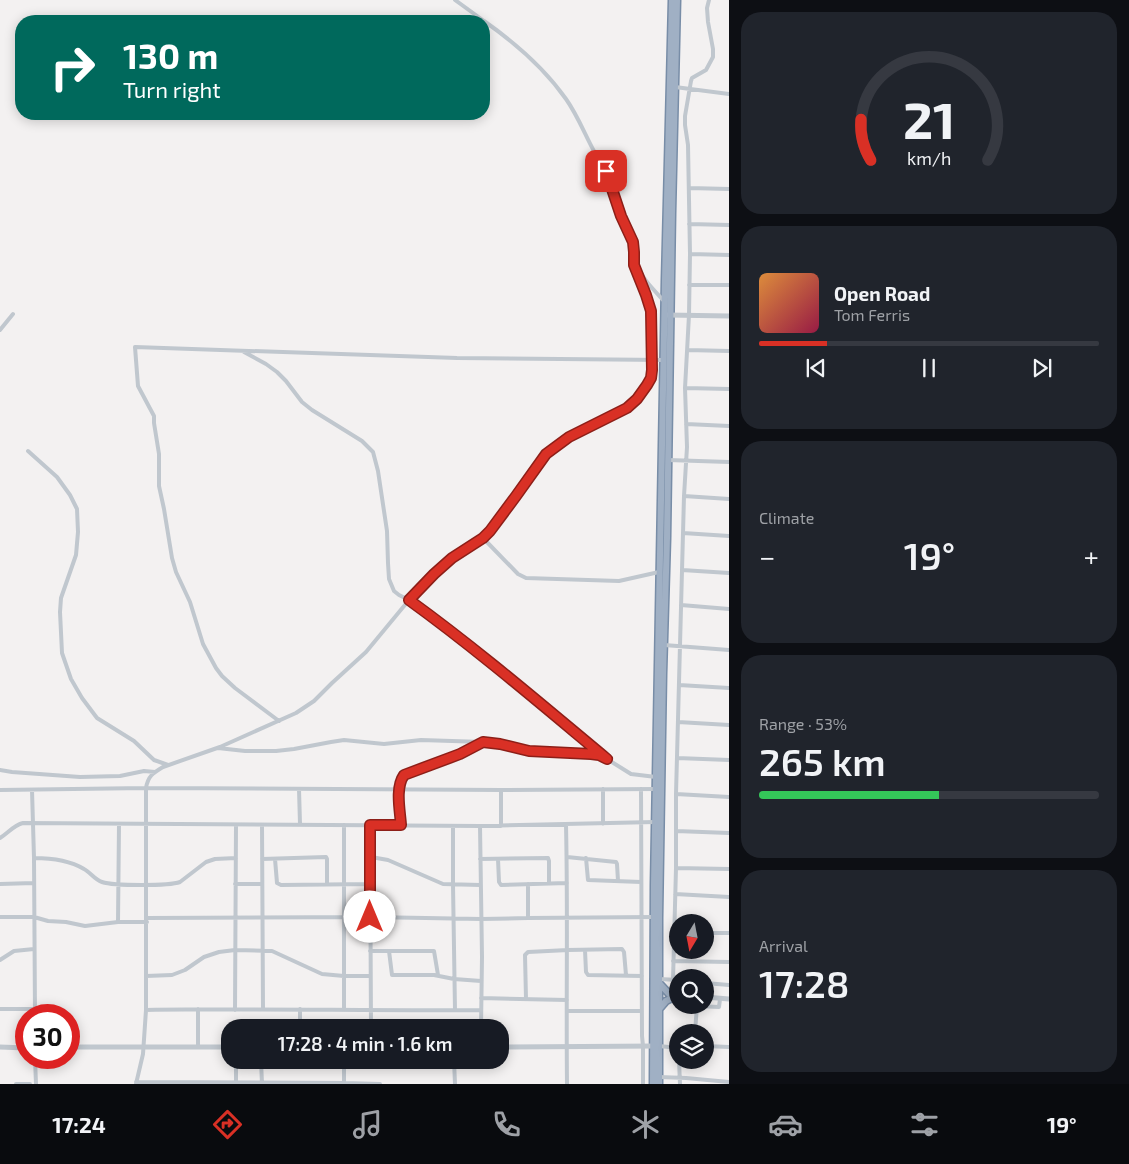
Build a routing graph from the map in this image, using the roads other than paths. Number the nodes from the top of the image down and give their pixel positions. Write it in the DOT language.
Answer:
graph roads {
  1 [pos="455,0"];
  2 [pos="672,0"];
  3 [pos="677,0"];
  4 [pos="709,0"];
  5 [pos="476,15"];
  6 [pos="490,26"];
  7 [pos="675,87"];
  8 [pos="689,88"];
  9 [pos="729,94"];
  10 [pos="689,188"];
  11 [pos="729,189"];
  12 [pos="689,224"];
  13 [pos="729,225"];
  14 [pos="690,254"];
  15 [pos="729,255"];
  16 [pos="635,256"];
  17 [pos="690,285"];
  18 [pos="729,285"];
  19 [pos="665,302"];
  20 [pos="13,314"];
  21 [pos="667,315"];
  22 [pos="689,315"];
  23 [pos="729,316"];
  24 [pos="0,330"];
  25 [pos="687,350"];
  26 [pos="243,351"];
  27 [pos="729,351"];
  28 [pos="664,360"];
  29 [pos="652,361"];
  30 [pos="685,388"];
  31 [pos="729,390"];
  32 [pos="686,424"];
  33 [pos="729,426"];
  34 [pos="28,451"];
  35 [pos="668,460"];
  36 [pos="686,460"];
  37 [pos="729,462"];
  38 [pos="684,496"];
  39 [pos="729,499"];
  40 [pos="683,534"];
  41 [pos="729,536"];
  42 [pos="483,538"];
  43 [pos="682,570"];
  44 [pos="660,572"];
  45 [pos="729,573"];
  46 [pos="409,600"];
  47 [pos="681,605"];
  48 [pos="729,609"];
  49 [pos="664,645"];
  50 [pos="680,646"];
  51 [pos="729,650"];
  52 [pos="679,685"];
  53 [pos="729,688"];
  54 [pos="279,721"];
  55 [pos="678,722"];
  56 [pos="729,725"];
  57 [pos="483,742"];
  58 [pos="216,748"];
  59 [pos="677,758"];
  60 [pos="607,759"];
  61 [pos="729,760"];
  62 [pos="168,765"];
  63 [pos="0,770"];
  64 [pos="155,772"];
  65 [pos="656,777"];
  66 [pos="146,788"];
  67 [pos="399,788"];
  68 [pos="299,789"];
  69 [pos="603,789"];
  70 [pos="641,789"];
  71 [pos="656,789"];
  72 [pos="0,790"];
  73 [pos="32,790"];
  74 [pos="500,790"];
  75 [pos="676,794"];
  76 [pos="729,797"];
  77 [pos="655,822"];
  78 [pos="33,823"];
  79 [pos="641,823"];
  80 [pos="119,824"];
  81 [pos="146,824"];
  82 [pos="300,824"];
  83 [pos="603,824"];
  84 [pos="236,825"];
  85 [pos="262,825"];
  86 [pos="344,825"];
  87 [pos="370,825"];
  88 [pos="401,825"];
  89 [pos="566,825"];
  90 [pos="453,826"];
  91 [pos="480,826"];
  92 [pos="501,826"];
  93 [pos="676,831"];
  94 [pos="729,833"];
  95 [pos="0,838"];
  96 [pos="371,857"];
  97 [pos="567,857"];
  98 [pos="34,858"];
  99 [pos="236,858"];
  100 [pos="275,858"];
  101 [pos="480,858"];
  102 [pos="586,858"];
  103 [pos="262,859"];
  104 [pos="498,859"];
  105 [pos="676,868"];
  106 [pos="729,869"];
  107 [pos="618,881"];
  108 [pos="641,882"];
  109 [pos="34,883"];
  110 [pos="549,883"];
  111 [pos="567,883"];
  112 [pos="0,884"];
  113 [pos="119,884"];
  114 [pos="235,884"];
  115 [pos="262,884"];
  116 [pos="327,884"];
  117 [pos="344,884"];
  118 [pos="371,884"];
  119 [pos="528,884"];
  120 [pos="146,885"];
  121 [pos="480,885"];
  122 [pos="453,886"];
  123 [pos="675,894"];
  124 [pos="729,896"];
  125 [pos="676,914"];
  126 [pos="0,917"];
  127 [pos="34,917"];
  128 [pos="262,917"];
  129 [pos="344,917"];
  130 [pos="370,917"];
  131 [pos="642,917"];
  132 [pos="653,917"];
  133 [pos="235,918"];
  134 [pos="528,918"];
  135 [pos="568,918"];
  136 [pos="454,919"];
  137 [pos="147,920"];
  138 [pos="482,920"];
  139 [pos="118,922"];
  140 [pos="714,933"];
  141 [pos="729,933"];
  142 [pos="34,948"];
  143 [pos="235,950"];
  144 [pos="568,950"];
  145 [pos="585,950"];
  146 [pos="262,951"];
  147 [pos="370,951"];
  148 [pos="389,952"];
  149 [pos="0,960"];
  150 [pos="674,961"];
  151 [pos="729,962"];
  152 [pos="674,969"];
  153 [pos="642,971"];
  154 [pos="654,971"];
  155 [pos="438,975"];
  156 [pos="626,975"];
  157 [pos="146,976"];
  158 [pos="344,976"];
  159 [pos="370,976"];
  160 [pos="642,976"];
  161 [pos="454,979"];
  162 [pos="669,980"];
  163 [pos="481,981"];
  164 [pos="659,981"];
  165 [pos="714,984"];
  166 [pos="729,985"];
  167 [pos="669,990"];
  168 [pos="656,995"];
  169 [pos="669,996"];
  170 [pos="481,998"];
  171 [pos="714,998"];
  172 [pos="526,999"];
  173 [pos="669,999"];
  174 [pos="720,999"];
  175 [pos="729,999"];
  176 [pos="566,1000"];
  177 [pos="35,1004"];
  178 [pos="0,1009"];
  179 [pos="15,1009"];
  180 [pos="198,1009"];
  181 [pos="263,1009"];
  182 [pos="300,1009"];
  183 [pos="659,1009"];
  184 [pos="146,1010"];
  185 [pos="235,1010"];
  186 [pos="344,1010"];
  187 [pos="370,1010"];
  188 [pos="455,1010"];
  189 [pos="480,1010"];
  190 [pos="642,1011"];
  191 [pos="567,1012"];
  192 [pos="300,1019"];
  193 [pos="370,1019"];
  194 [pos="480,1019"];
  195 [pos="696,1024"];
  196 [pos="643,1046"];
  197 [pos="656,1046"];
  198 [pos="714,1046"];
  199 [pos="0,1047"];
  200 [pos="80,1047"];
  201 [pos="144,1047"];
  202 [pos="198,1047"];
  203 [pos="221,1047"];
  204 [pos="509,1047"];
  205 [pos="567,1047"];
  206 [pos="669,1047"];
  207 [pos="729,1047"];
  208 [pos="15,1048"];
  209 [pos="35,1069"];
  210 [pos="236,1069"];
  211 [pos="261,1069"];
  212 [pos="344,1069"];
  213 [pos="454,1069"];
  214 [pos="679,1069"];
  215 [pos="679,1078"];
  216 [pos="659,1081"];
  217 [pos="729,1082"];
  218 [pos="136,1083"];
  219 [pos="344,1083"];
  220 [pos="16,1084"];
  221 [pos="30,1084"];
  222 [pos="36,1084"];
  223 [pos="236,1084"];
  224 [pos="262,1084"];
  225 [pos="371,1084"];
  226 [pos="380,1084"];
  227 [pos="455,1084"];
  228 [pos="567,1084"];
  229 [pos="643,1084"];
  230 [pos="653,1084"];
  231 [pos="680,1084"];
  1 -- 5 [label="street"];
  2 -- 19 [label="highway"];
  3 -- 7 [label="highway"];
  4 -- 8 [label="street"];
  6 -- 16 [label="street"];
  7 -- 8 [label="street"];
  7 -- 21 [label="highway"];
  8 -- 9 [label="street"];
  8 -- 10 [label="street"];
  10 -- 11 [label="street"];
  10 -- 12 [label="street"];
  12 -- 13 [label="street"];
  12 -- 14 [label="street"];
  14 -- 15 [label="street"];
  14 -- 17 [label="street"];
  16 -- 19 [label="street"];
  16 -- 29 [label="street"];
  17 -- 18 [label="street"];
  17 -- 22 [label="street"];
  19 -- 21 [label="highway"];
  20 -- 24 [label="street"];
  21 -- 22 [label="street"];
  21 -- 28 [label="highway"];
  21 -- 35 [label="highway"];
  22 -- 23 [label="street"];
  22 -- 25 [label="street"];
  25 -- 27 [label="street"];
  25 -- 30 [label="street"];
  26 -- 29 [label="street"];
  26 -- 46 [label="street"];
  26 -- 54 [label="street"];
  28 -- 29 [label="street"];
  28 -- 44 [label="highway"];
  29 -- 42 [label="street"];
  30 -- 31 [label="street"];
  30 -- 32 [label="street"];
  32 -- 33 [label="street"];
  32 -- 36 [label="street"];
  34 -- 62 [label="street"];
  35 -- 36 [label="street"];
  35 -- 49 [label="highway"];
  36 -- 37 [label="street"];
  36 -- 38 [label="street"];
  38 -- 39 [label="street"];
  38 -- 40 [label="street"];
  40 -- 41 [label="street"];
  40 -- 43 [label="street"];
  42 -- 44 [label="street"];
  42 -- 46 [label="street"];
  43 -- 45 [label="street"];
  43 -- 47 [label="street"];
  44 -- 65 [label="highway"];
  46 -- 54 [label="street"];
  46 -- 60 [label="street"];
  47 -- 48 [label="street"];
  47 -- 50 [label="street"];
  49 -- 50 [label="street"];
  49 -- 164 [label="highway"];
  50 -- 51 [label="street"];
  50 -- 52 [label="street"];
  52 -- 53 [label="street"];
  52 -- 55 [label="street"];
  54 -- 58 [label="street"];
  55 -- 56 [label="street"];
  55 -- 59 [label="street"];
  57 -- 58 [label="street"];
  57 -- 60 [label="street"];
  57 -- 67 [label="street"];
  58 -- 62 [label="street"];
  59 -- 61 [label="street"];
  59 -- 75 [label="street"];
  60 -- 65 [label="street"];
  62 -- 64 [label="street"];
  63 -- 64 [label="street"];
  64 -- 66 [label="street"];
  65 -- 71 [label="highway"];
  66 -- 68 [label="street"];
  66 -- 73 [label="street"];
  66 -- 81 [label="street"];
  67 -- 68 [label="street"];
  67 -- 74 [label="street"];
  67 -- 88 [label="street"];
  68 -- 82 [label="street"];
  69 -- 70 [label="street"];
  69 -- 74 [label="street"];
  69 -- 83 [label="street"];
  70 -- 71 [label="street"];
  70 -- 79 [label="street"];
  71 -- 77 [label="highway"];
  72 -- 73 [label="street"];
  73 -- 78 [label="street"];
  74 -- 92 [label="street"];
  75 -- 76 [label="street"];
  75 -- 93 [label="street"];
  77 -- 79 [label="street"];
  77 -- 132 [label="highway"];
  78 -- 80 [label="street"];
  78 -- 95 [label="street"];
  78 -- 98 [label="street"];
  79 -- 83 [label="street"];
  79 -- 108 [label="street"];
  80 -- 81 [label="street"];
  80 -- 113 [label="street"];
  81 -- 84 [label="street"];
  81 -- 120 [label="street"];
  82 -- 85 [label="street"];
  82 -- 86 [label="street"];
  83 -- 89 [label="street"];
  84 -- 85 [label="street"];
  84 -- 99 [label="street"];
  85 -- 103 [label="street"];
  86 -- 87 [label="street"];
  86 -- 117 [label="street"];
  87 -- 88 [label="street"];
  87 -- 96 [label="street"];
  88 -- 90 [label="street"];
  89 -- 92 [label="street"];
  89 -- 97 [label="street"];
  90 -- 91 [label="street"];
  90 -- 122 [label="street"];
  91 -- 92 [label="street"];
  91 -- 101 [label="street"];
  93 -- 94 [label="street"];
  93 -- 105 [label="street"];
  96 -- 118 [label="street"];
  96 -- 122 [label="street"];
  97 -- 102 [label="street"];
  97 -- 111 [label="street"];
  98 -- 109 [label="street"];
  98 -- 113 [label="street"];
  99 -- 114 [label="street"];
  99 -- 120 [label="street"];
  100 -- 103 [label="street"];
  100 -- 116 [label="street"];
  100 -- 116 [label="street"];
  101 -- 104 [label="street"];
  101 -- 121 [label="street"];
  102 -- 107 [label="street"];
  102 -- 107 [label="street"];
  103 -- 115 [label="street"];
  104 -- 110 [label="street"];
  104 -- 119 [label="street"];
  105 -- 106 [label="street"];
  105 -- 123 [label="street"];
  107 -- 108 [label="street"];
  108 -- 131 [label="street"];
  109 -- 112 [label="street"];
  109 -- 127 [label="street"];
  110 -- 111 [label="street"];
  110 -- 119 [label="street"];
  111 -- 135 [label="street"];
  113 -- 120 [label="street"];
  113 -- 139 [label="street"];
  114 -- 115 [label="street"];
  114 -- 133 [label="street"];
  115 -- 128 [label="street"];
  116 -- 117 [label="street"];
  117 -- 118 [label="street"];
  117 -- 129 [label="street"];
  118 -- 130 [label="street"];
  119 -- 134 [label="street"];
  120 -- 137 [label="street"];
  121 -- 122 [label="street"];
  121 -- 138 [label="street"];
  122 -- 136 [label="street"];
  123 -- 124 [label="street"];
  123 -- 125 [label="street"];
  126 -- 127 [label="street"];
  127 -- 139 [label="street"];
  127 -- 142 [label="street"];
  128 -- 129 [label="street"];
  128 -- 133 [label="street"];
  128 -- 146 [label="street"];
  129 -- 130 [label="street"];
  129 -- 158 [label="street"];
  130 -- 136 [label="street"];
  130 -- 147 [label="street"];
  131 -- 132 [label="street"];
  131 -- 135 [label="street"];
  131 -- 153 [label="street"];
  132 -- 154 [label="highway"];
  133 -- 137 [label="street"];
  133 -- 143 [label="street"];
  134 -- 135 [label="street"];
  134 -- 138 [label="street"];
  135 -- 144 [label="street"];
  136 -- 138 [label="street"];
  136 -- 161 [label="street"];
  137 -- 139 [label="street"];
  137 -- 157 [label="street"];
  138 -- 163 [label="street"];
  140 -- 141 [label="street"];
  142 -- 149 [label="street"];
  142 -- 177 [label="street"];
  143 -- 146 [label="street"];
  143 -- 157 [label="street"];
  143 -- 185 [label="street"];
  144 -- 145 [label="street"];
  144 -- 172 [label="street"];
  144 -- 176 [label="street"];
  145 -- 156 [label="street"];
  145 -- 156 [label="street"];
  146 -- 158 [label="street"];
  146 -- 181 [label="street"];
  147 -- 148 [label="street"];
  147 -- 159 [label="street"];
  148 -- 155 [label="street"];
  148 -- 155 [label="street"];
  150 -- 151 [label="street"];
  150 -- 152 [label="street"];
  153 -- 154 [label="street"];
  153 -- 160 [label="street"];
  154 -- 168 [label="highway"];
  155 -- 161 [label="street"];
  156 -- 160 [label="street"];
  157 -- 184 [label="street"];
  158 -- 159 [label="street"];
  158 -- 186 [label="street"];
  159 -- 187 [label="street"];
  160 -- 190 [label="street"];
  161 -- 163 [label="street"];
  161 -- 188 [label="street"];
  162 -- 164 [label="street"];
  163 -- 170 [label="street"];
  164 -- 167 [label="highway"];
  164 -- 168 [label="highway"];
  165 -- 166 [label="street"];
  168 -- 169 [label="street"];
  168 -- 183 [label="highway"];
  168 -- 197 [label="highway"];
  170 -- 172 [label="street"];
  170 -- 189 [label="street"];
  171 -- 174 [label="street"];
  172 -- 176 [label="street"];
  173 -- 183 [label="highway"];
  174 -- 175 [label="street"];
  174 -- 195 [label="street"];
  176 -- 191 [label="street"];
  178 -- 179 [label="street"];
  180 -- 184 [label="street"];
  180 -- 185 [label="street"];
  180 -- 202 [label="street"];
  181 -- 182 [label="street"];
  181 -- 185 [label="street"];
  182 -- 186 [label="street"];
  182 -- 192 [label="street"];
  183 -- 197 [label="highway"];
  184 -- 201 [label="street"];
  186 -- 187 [label="street"];
  187 -- 188 [label="street"];
  187 -- 193 [label="street"];
  188 -- 189 [label="street"];
  189 -- 194 [label="street"];
  190 -- 191 [label="street"];
  190 -- 196 [label="street"];
  191 -- 205 [label="street"];
  196 -- 197 [label="street"];
  196 -- 205 [label="street"];
  196 -- 229 [label="street"];
  197 -- 206 [label="street"];
  197 -- 216 [label="highway"];
  197 -- 230 [label="highway"];
  198 -- 207 [label="street"];
  199 -- 208 [label="street"];
  200 -- 201 [label="street"];
  201 -- 202 [label="street"];
  201 -- 218 [label="street"];
  202 -- 203 [label="street"];
  204 -- 205 [label="street"];
  205 -- 228 [label="street"];
  209 -- 222 [label="street"];
  210 -- 223 [label="street"];
  211 -- 224 [label="street"];
  212 -- 219 [label="street"];
  213 -- 227 [label="street"];
  214 -- 215 [label="street"];
  215 -- 216 [label="street"];
  215 -- 217 [label="street"];
  215 -- 231 [label="street"];
  218 -- 223 [label="street"];
  219 -- 224 [label="street"];
  219 -- 225 [label="street"];
  220 -- 221 [label="street"];
  223 -- 224 [label="street"];
  225 -- 226 [label="street"];
}
